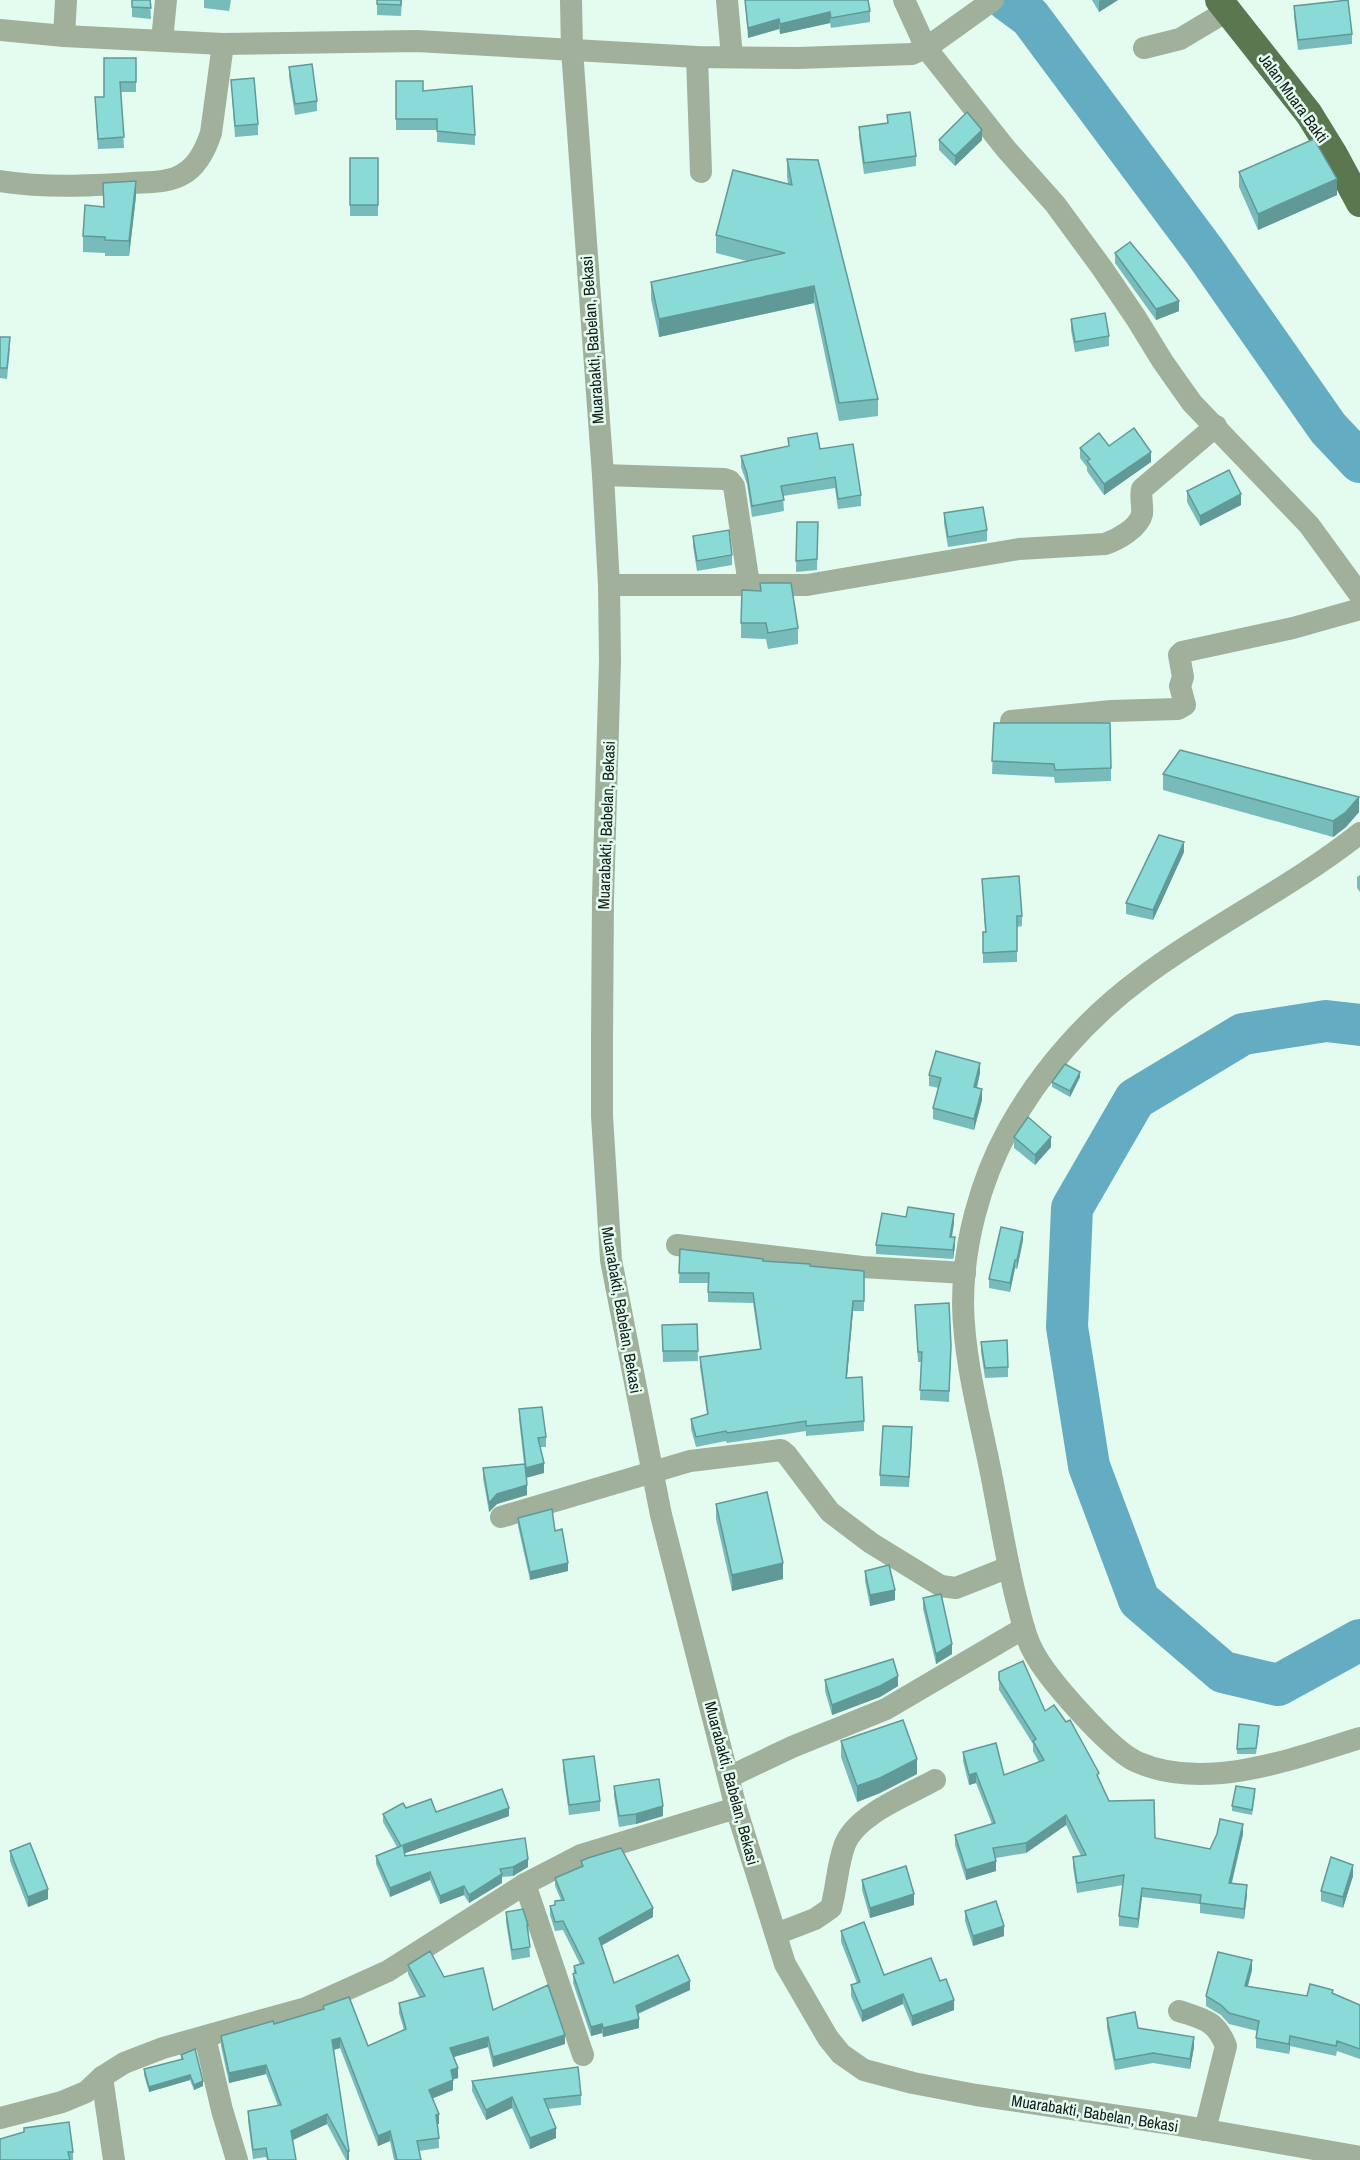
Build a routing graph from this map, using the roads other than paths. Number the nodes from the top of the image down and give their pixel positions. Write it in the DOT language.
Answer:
graph roads {
  1 [pos="66,0"];
  2 [pos="166,0"];
  3 [pos="571,0"];
  4 [pos="727,0"];
  5 [pos="904,0"];
  6 [pos="993,0"];
  7 [pos="1223,5"];
  8 [pos="0,30"];
  9 [pos="64,36"];
  10 [pos="162,40"];
  11 [pos="223,44"];
  12 [pos="926,48"];
  13 [pos="1144,48"];
  14 [pos="572,51"];
  15 [pos="698,57"];
  16 [pos="732,57"];
  17 [pos="701,172"];
  18 [pos="0,181"];
  19 [pos="1360,202"];
  20 [pos="1216,426"];
  21 [pos="603,476"];
  22 [pos="750,584"];
  23 [pos="609,585"];
  24 [pos="1360,595"];
  25 [pos="1360,609"];
  26 [pos="1011,721"];
  27 [pos="1360,833"];
  28 [pos="677,1245"];
  29 [pos="965,1273"];
  30 [pos="653,1473"];
  31 [pos="501,1517"];
  32 [pos="1009,1567"];
  33 [pos="1023,1628"];
  34 [pos="1360,1738"];
  35 [pos="729,1777"];
  36 [pos="935,1780"];
  37 [pos="736,1808"];
  38 [pos="525,1884"];
  39 [pos="776,1934"];
  40 [pos="1179,2011"];
  41 [pos="205,2037"];
  42 [pos="583,2055"];
  43 [pos="102,2077"];
  44 [pos="0,2118"];
  45 [pos="1205,2130"];
  46 [pos="1360,2156"];
  47 [pos="114,2160"];
  48 [pos="237,2160"];
  1 -- 9 [label="street"];
  2 -- 10 [label="street"];
  3 -- 14 [label="street, Muarabakti, Babelan, Bekasi"];
  4 -- 16 [label="street"];
  5 -- 12 [label="street"];
  6 -- 12 [label="street"];
  7 -- 13 [label="street"];
  7 -- 19 [label="main road, Jalan Muara Bakti"];
  8 -- 9 [label="street"];
  9 -- 10 [label="street"];
  10 -- 11 [label="street"];
  11 -- 14 [label="street"];
  11 -- 18 [label="street"];
  12 -- 16 [label="street"];
  12 -- 20 [label="street"];
  14 -- 15 [label="street"];
  14 -- 21 [label="street, Muarabakti, Babelan, Bekasi"];
  15 -- 16 [label="street"];
  15 -- 17 [label="street"];
  20 -- 22 [label="street"];
  20 -- 24 [label="street"];
  21 -- 22 [label="street"];
  21 -- 23 [label="street, Muarabakti, Babelan, Bekasi"];
  22 -- 23 [label="street"];
  23 -- 30 [label="street, Muarabakti, Babelan, Bekasi"];
  25 -- 26 [label="street"];
  27 -- 29 [label="street"];
  28 -- 29 [label="street"];
  29 -- 32 [label="street"];
  30 -- 31 [label="street"];
  30 -- 32 [label="street"];
  30 -- 35 [label="street, Muarabakti, Babelan, Bekasi"];
  32 -- 33 [label="street"];
  33 -- 34 [label="street"];
  33 -- 35 [label="street"];
  35 -- 37 [label="street, Muarabakti, Babelan, Bekasi"];
  36 -- 39 [label="street"];
  37 -- 38 [label="street"];
  37 -- 39 [label="street, Muarabakti, Babelan, Bekasi"];
  38 -- 41 [label="street"];
  38 -- 42 [label="street"];
  39 -- 45 [label="street, Muarabakti, Babelan, Bekasi"];
  40 -- 45 [label="street"];
  41 -- 43 [label="street"];
  41 -- 48 [label="street"];
  43 -- 44 [label="street"];
  43 -- 47 [label="street"];
  45 -- 46 [label="street, Muarabakti, Babelan, Bekasi"];
}
